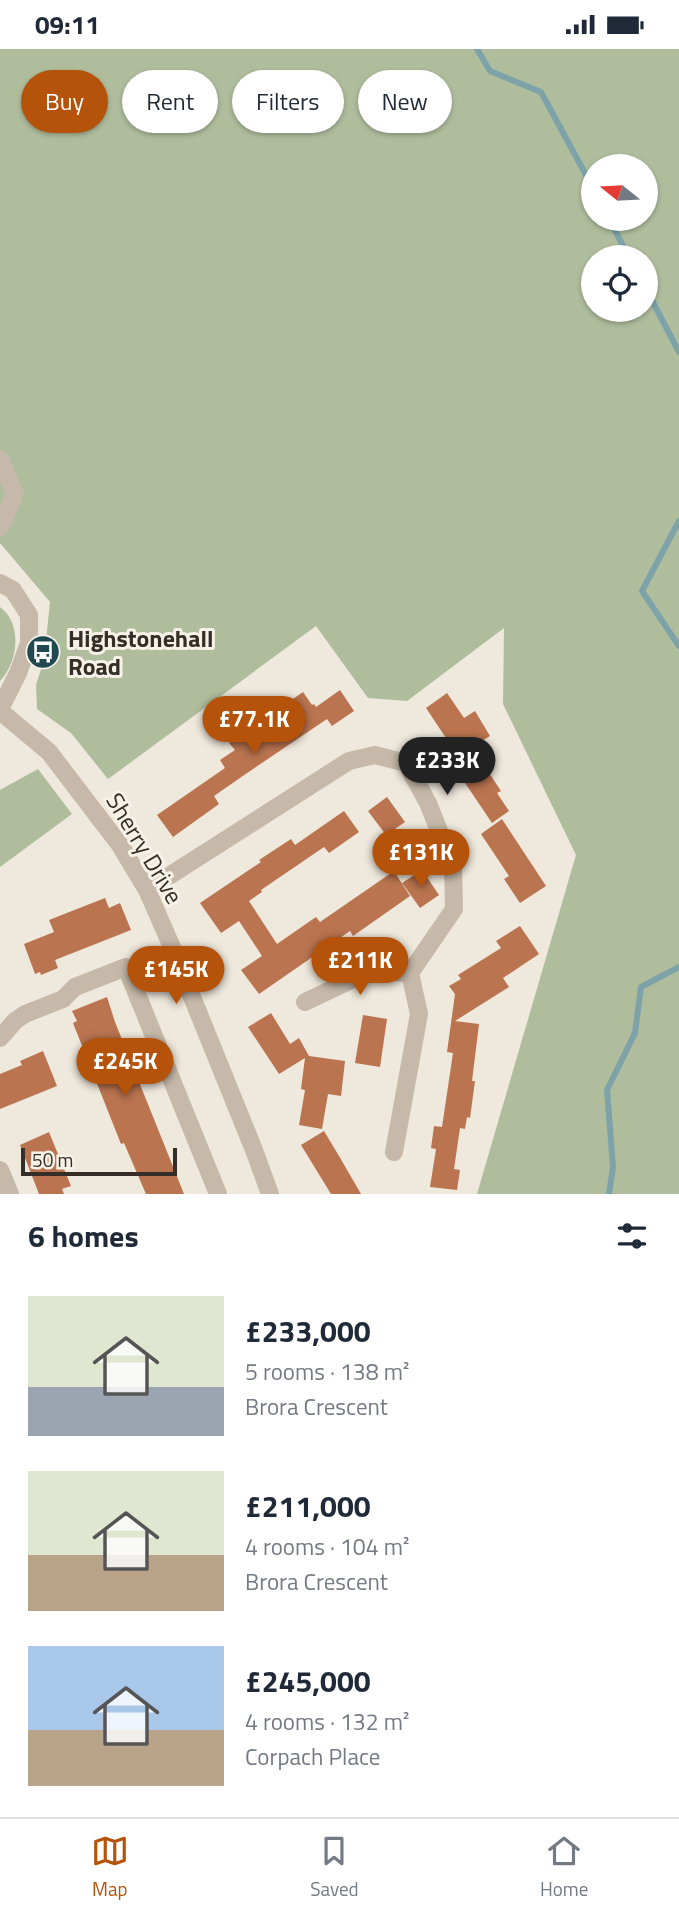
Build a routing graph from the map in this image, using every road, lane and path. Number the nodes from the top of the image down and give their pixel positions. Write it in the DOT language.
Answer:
graph roads {
  1 [pos="0,459"];
  2 [pos="0,527"];
  3 [pos="0,583"];
  4 [pos="0,710"];
  5 [pos="147,890"];
  6 [pos="410,973"];
  7 [pos="305,1002"];
  8 [pos="0,1038"];
  9 [pos="394,1152"];
  10 [pos="218,1194"];
  11 [pos="270,1194"];
  1 -- 2 [label="street"];
  3 -- 4 [label="street"];
  4 -- 5 [label="street, Sherry Drive"];
  5 -- 6 [label="street"];
  5 -- 11 [label="street, Sherry Drive"];
  6 -- 7 [label="street"];
  6 -- 9 [label="street"];
  8 -- 10 [label="street"];
}
